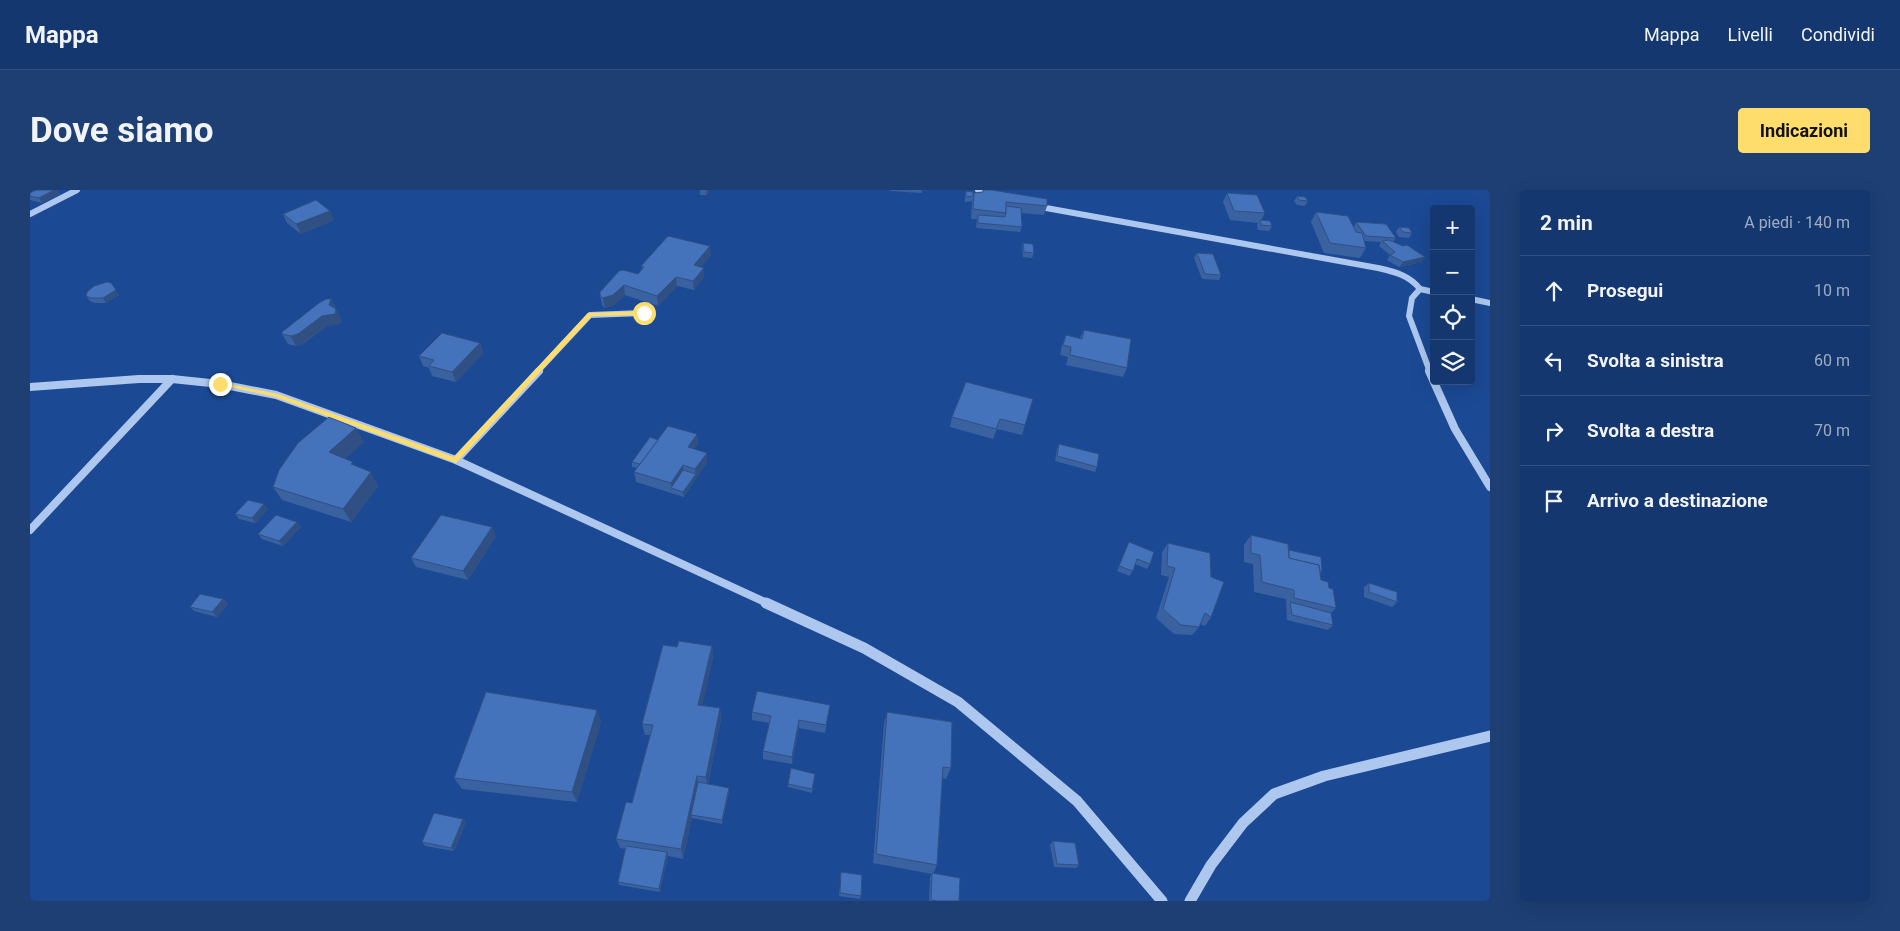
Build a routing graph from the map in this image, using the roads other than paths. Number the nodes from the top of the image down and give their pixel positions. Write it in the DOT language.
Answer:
graph roads {
  1 [pos="77,190"];
  2 [pos="978,190"];
  3 [pos="999,199"];
  4 [pos="1023,204"];
  5 [pos="30,214"];
  6 [pos="1420,289"];
  7 [pos="1430,291"];
  8 [pos="1475,300"];
  9 [pos="1490,303"];
  10 [pos="644,313"];
  11 [pos="172,379"];
  12 [pos="30,387"];
  13 [pos="456,460"];
  14 [pos="1490,487"];
  15 [pos="30,530"];
  16 [pos="1490,736"];
  17 [pos="1162,901"];
  18 [pos="1190,901"];
  1 -- 5 [label="street"];
  2 -- 3 [label="street"];
  4 -- 6 [label="street"];
  6 -- 7 [label="street"];
  6 -- 14 [label="street"];
  8 -- 9 [label="street"];
  10 -- 13 [label="street"];
  11 -- 12 [label="street"];
  11 -- 13 [label="street"];
  11 -- 15 [label="street"];
  13 -- 17 [label="street"];
  16 -- 18 [label="street"];
}
